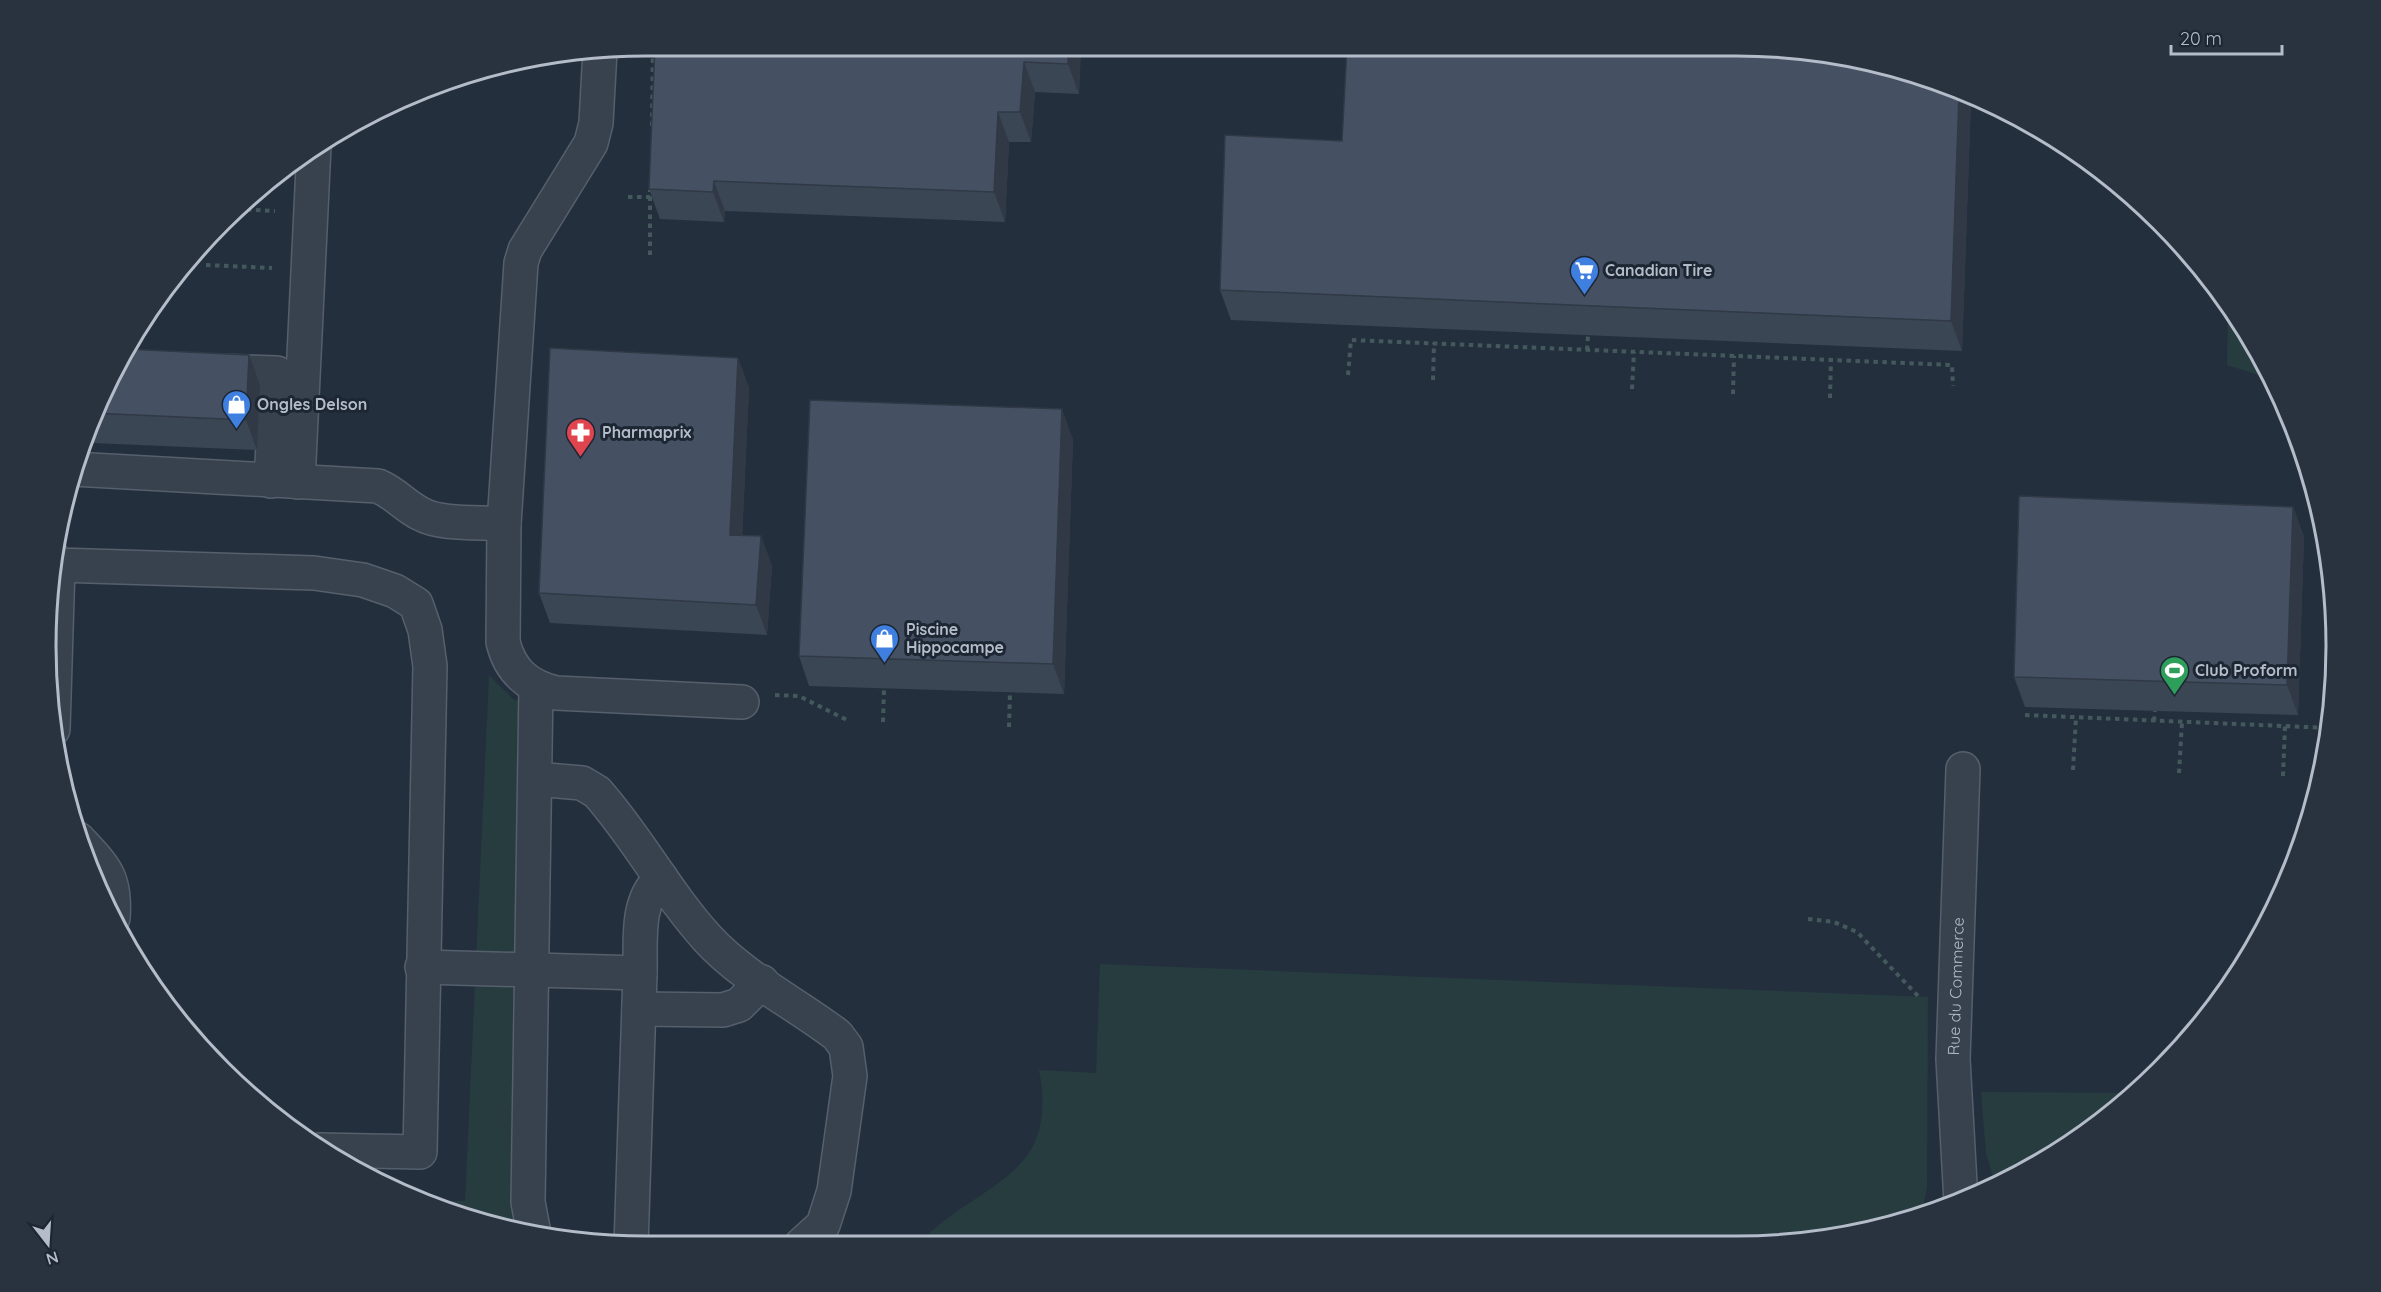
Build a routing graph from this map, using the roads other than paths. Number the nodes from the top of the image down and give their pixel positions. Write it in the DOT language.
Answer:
graph roads {
  1 [pos="600,58"];
  2 [pos="314,158"];
  3 [pos="183,370"];
  4 [pos="83,470"];
  5 [pos="284,482"];
  6 [pos="504,524"];
  7 [pos="62,562"];
  8 [pos="536,687"];
  9 [pos="742,702"];
  10 [pos="1963,769"];
  11 [pos="535,779"];
  12 [pos="96,861"];
  13 [pos="661,878"];
  14 [pos="114,904"];
  15 [pos="422,967"];
  16 [pos="532,971"];
  17 [pos="640,973"];
  18 [pos="762,982"];
  19 [pos="639,1009"];
  20 [pos="340,1150"];
  21 [pos="1960,1192"];
  22 [pos="532,1225"];
  23 [pos="631,1236"];
  24 [pos="811,1236"];
  1 -- 6 [label="street"];
  2 -- 5 [label="street"];
  3 -- 5 [label="street"];
  4 -- 5 [label="street"];
  5 -- 6 [label="street"];
  6 -- 8 [label="street"];
  7 -- 15 [label="street"];
  8 -- 9 [label="street"];
  8 -- 11 [label="street"];
  10 -- 21 [label="street, Rue du Commerce"];
  11 -- 13 [label="street"];
  11 -- 16 [label="street"];
  12 -- 14 [label="street"];
  13 -- 17 [label="street"];
  13 -- 18 [label="street"];
  15 -- 16 [label="street"];
  15 -- 20 [label="street"];
  16 -- 17 [label="street"];
  16 -- 22 [label="street"];
  17 -- 19 [label="street"];
  18 -- 19 [label="street"];
  18 -- 24 [label="street"];
  19 -- 23 [label="street"];
}
